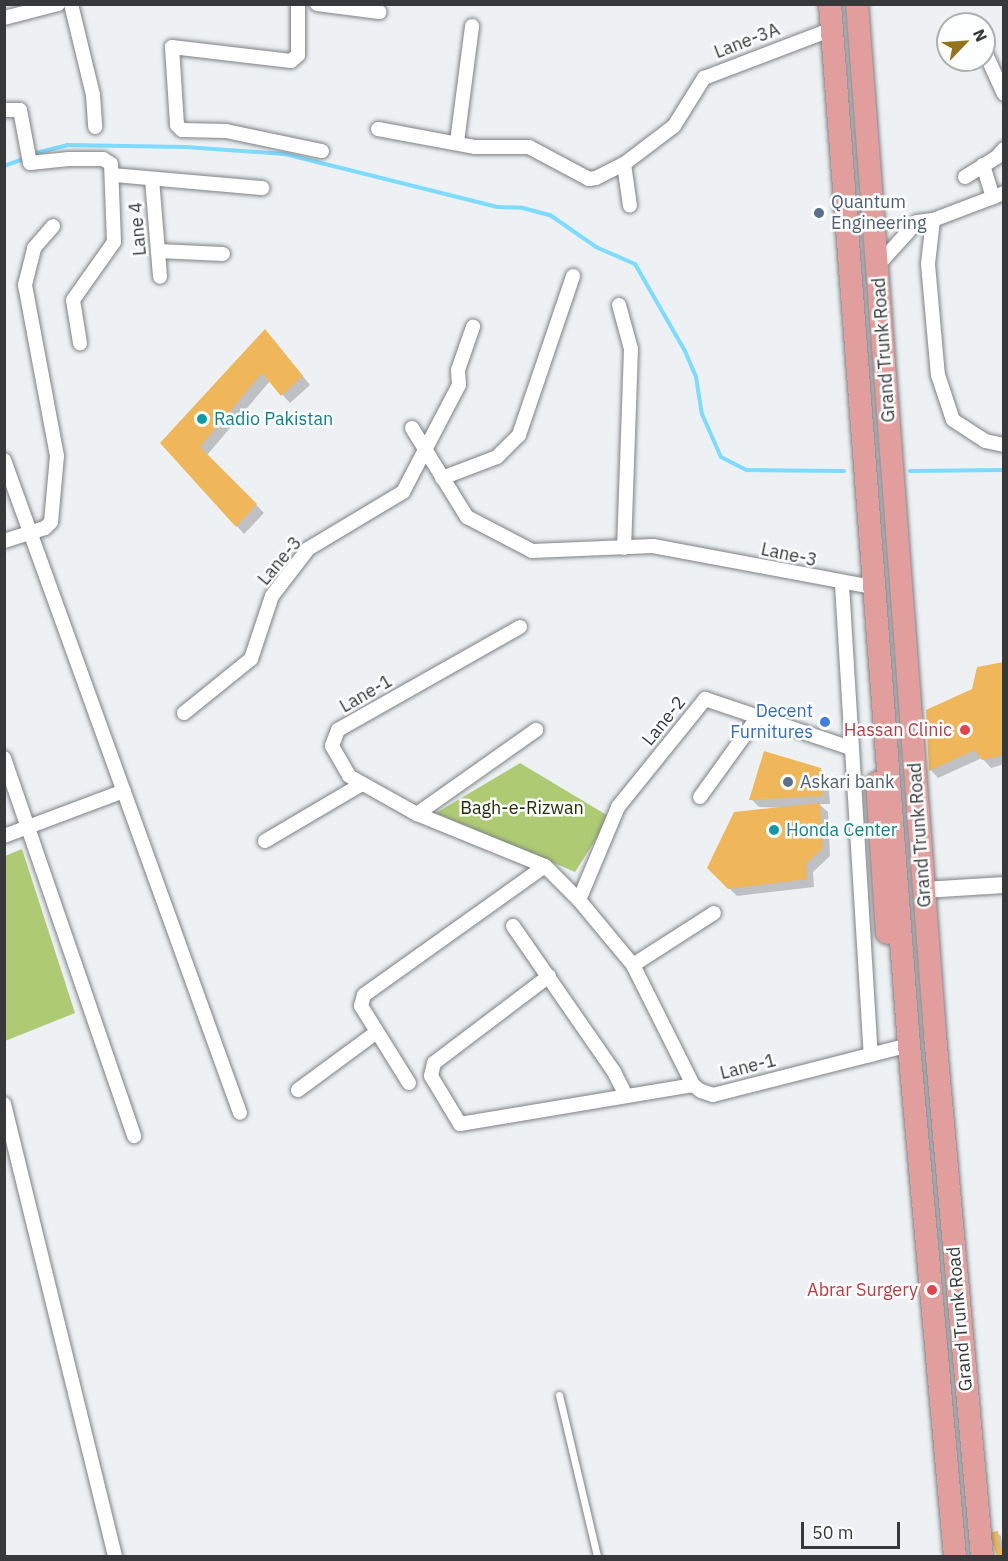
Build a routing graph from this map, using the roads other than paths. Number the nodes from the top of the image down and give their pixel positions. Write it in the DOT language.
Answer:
graph roads {
  1 [pos="58,4"];
  2 [pos="71,4"];
  3 [pos="298,4"];
  4 [pos="317,4"];
  5 [pos="830,4"];
  6 [pos="871,4"];
  7 [pos="23,9"];
  8 [pos="379,12"];
  9 [pos="858,15"];
  10 [pos="4,18"];
  11 [pos="472,26"];
  12 [pos="832,28"];
  13 [pos="994,72"];
  14 [pos="1004,94"];
  15 [pos="4,110"];
  16 [pos="95,127"];
  17 [pos="378,129"];
  18 [pos="458,142"];
  19 [pos="1004,149"];
  20 [pos="322,151"];
  21 [pos="624,164"];
  22 [pos="983,165"];
  23 [pos="113,175"];
  24 [pos="965,177"];
  25 [pos="152,179"];
  26 [pos="262,188"];
  27 [pos="998,195"];
  28 [pos="630,206"];
  29 [pos="933,220"];
  30 [pos="53,226"];
  31 [pos="158,251"];
  32 [pos="223,254"];
  33 [pos="878,265"];
  34 [pos="573,276"];
  35 [pos="160,277"];
  36 [pos="619,306"];
  37 [pos="473,327"];
  38 [pos="80,343"];
  39 [pos="412,428"];
  40 [pos="1004,445"];
  41 [pos="426,450"];
  42 [pos="4,460"];
  43 [pos="442,478"];
  44 [pos="30,533"];
  45 [pos="4,541"];
  46 [pos="624,548"];
  47 [pos="842,585"];
  48 [pos="877,588"];
  49 [pos="520,627"];
  50 [pos="882,650"];
  51 [pos="184,713"];
  52 [pos="757,718"];
  53 [pos="536,730"];
  54 [pos="851,748"];
  55 [pos="4,758"];
  56 [pos="360,785"];
  57 [pos="124,791"];
  58 [pos="700,797"];
  59 [pos="417,814"];
  60 [pos="28,826"];
  61 [pos="4,836"];
  62 [pos="265,841"];
  63 [pos="545,866"];
  64 [pos="1004,885"];
  65 [pos="924,890"];
  66 [pos="899,893"];
  67 [pos="579,900"];
  68 [pos="714,913"];
  69 [pos="513,926"];
  70 [pos="633,965"];
  71 [pos="549,976"];
  72 [pos="377,1032"];
  73 [pos="909,1045"];
  74 [pos="871,1055"];
  75 [pos="409,1083"];
  76 [pos="693,1085"];
  77 [pos="298,1090"];
  78 [pos="626,1096"];
  79 [pos="4,1104"];
  80 [pos="240,1113"];
  81 [pos="134,1136"];
  82 [pos="10,1153"];
  83 [pos="559,1395"];
  84 [pos="115,1557"];
  85 [pos="597,1557"];
  86 [pos="955,1557"];
  87 [pos="982,1557"];
  1 -- 7 [label="street"];
  2 -- 16 [label="street"];
  3 -- 20 [label="street"];
  4 -- 8 [label="street"];
  5 -- 12 [label="highway, Grand Trunk Road"];
  6 -- 9 [label="street"];
  7 -- 10 [label="street"];
  9 -- 33 [label="highway, Grand Trunk Road"];
  11 -- 18 [label="street"];
  12 -- 21 [label="street, Lane-3A"];
  12 -- 48 [label="highway, Grand Trunk Road"];
  13 -- 14 [label="street"];
  15 -- 23 [label="street"];
  17 -- 18 [label="street"];
  18 -- 21 [label="street, Lane-3A"];
  19 -- 22 [label="street"];
  21 -- 28 [label="street"];
  22 -- 24 [label="street"];
  22 -- 27 [label="street"];
  23 -- 25 [label="street"];
  23 -- 38 [label="street"];
  25 -- 26 [label="street"];
  25 -- 31 [label="street, Lane 4"];
  27 -- 29 [label="street"];
  29 -- 33 [label="street"];
  29 -- 40 [label="street"];
  30 -- 44 [label="street"];
  31 -- 32 [label="street"];
  31 -- 35 [label="street, Lane 4"];
  33 -- 65 [label="highway, Grand Trunk Road"];
  34 -- 43 [label="street"];
  36 -- 46 [label="street"];
  37 -- 41 [label="street"];
  39 -- 41 [label="street, Lane-3"];
  41 -- 43 [label="street, Lane-3"];
  41 -- 51 [label="street, Lane-3"];
  42 -- 44 [label="street"];
  43 -- 46 [label="street, Lane-3"];
  44 -- 45 [label="street"];
  44 -- 57 [label="street"];
  46 -- 47 [label="street, Lane-3"];
  47 -- 48 [label="street, Lane-3"];
  47 -- 54 [label="street"];
  48 -- 50 [label="highway, Grand Trunk Road"];
  49 -- 56 [label="street, Lane-1"];
  50 -- 66 [label="highway, Grand Trunk Road"];
  50 -- 73 [label="highway, Grand Trunk Road"];
  52 -- 54 [label="street, Lane-2"];
  52 -- 58 [label="street"];
  52 -- 67 [label="street, Lane-2"];
  53 -- 59 [label="street"];
  54 -- 74 [label="street"];
  55 -- 60 [label="street"];
  56 -- 59 [label="street, Lane-1"];
  56 -- 62 [label="street"];
  57 -- 60 [label="street"];
  57 -- 80 [label="street"];
  59 -- 63 [label="street, Lane-1"];
  60 -- 61 [label="street"];
  60 -- 81 [label="street"];
  63 -- 67 [label="street, Lane-1"];
  63 -- 72 [label="street"];
  64 -- 65 [label="street"];
  65 -- 66 [label="highway"];
  65 -- 87 [label="highway, Grand Trunk Road"];
  66 -- 73 [label="highway, Grand Trunk Road"];
  67 -- 70 [label="street, Lane-1"];
  68 -- 70 [label="street"];
  69 -- 71 [label="street"];
  70 -- 76 [label="street, Lane-1"];
  71 -- 78 [label="street"];
  71 -- 78 [label="street"];
  72 -- 75 [label="street"];
  72 -- 77 [label="street"];
  73 -- 74 [label="street, Lane-1"];
  73 -- 86 [label="highway, Grand Trunk Road"];
  74 -- 76 [label="street, Lane-1"];
  76 -- 78 [label="street"];
  79 -- 82 [label="street"];
  82 -- 84 [label="street"];
  83 -- 85 [label="lane"];
}
